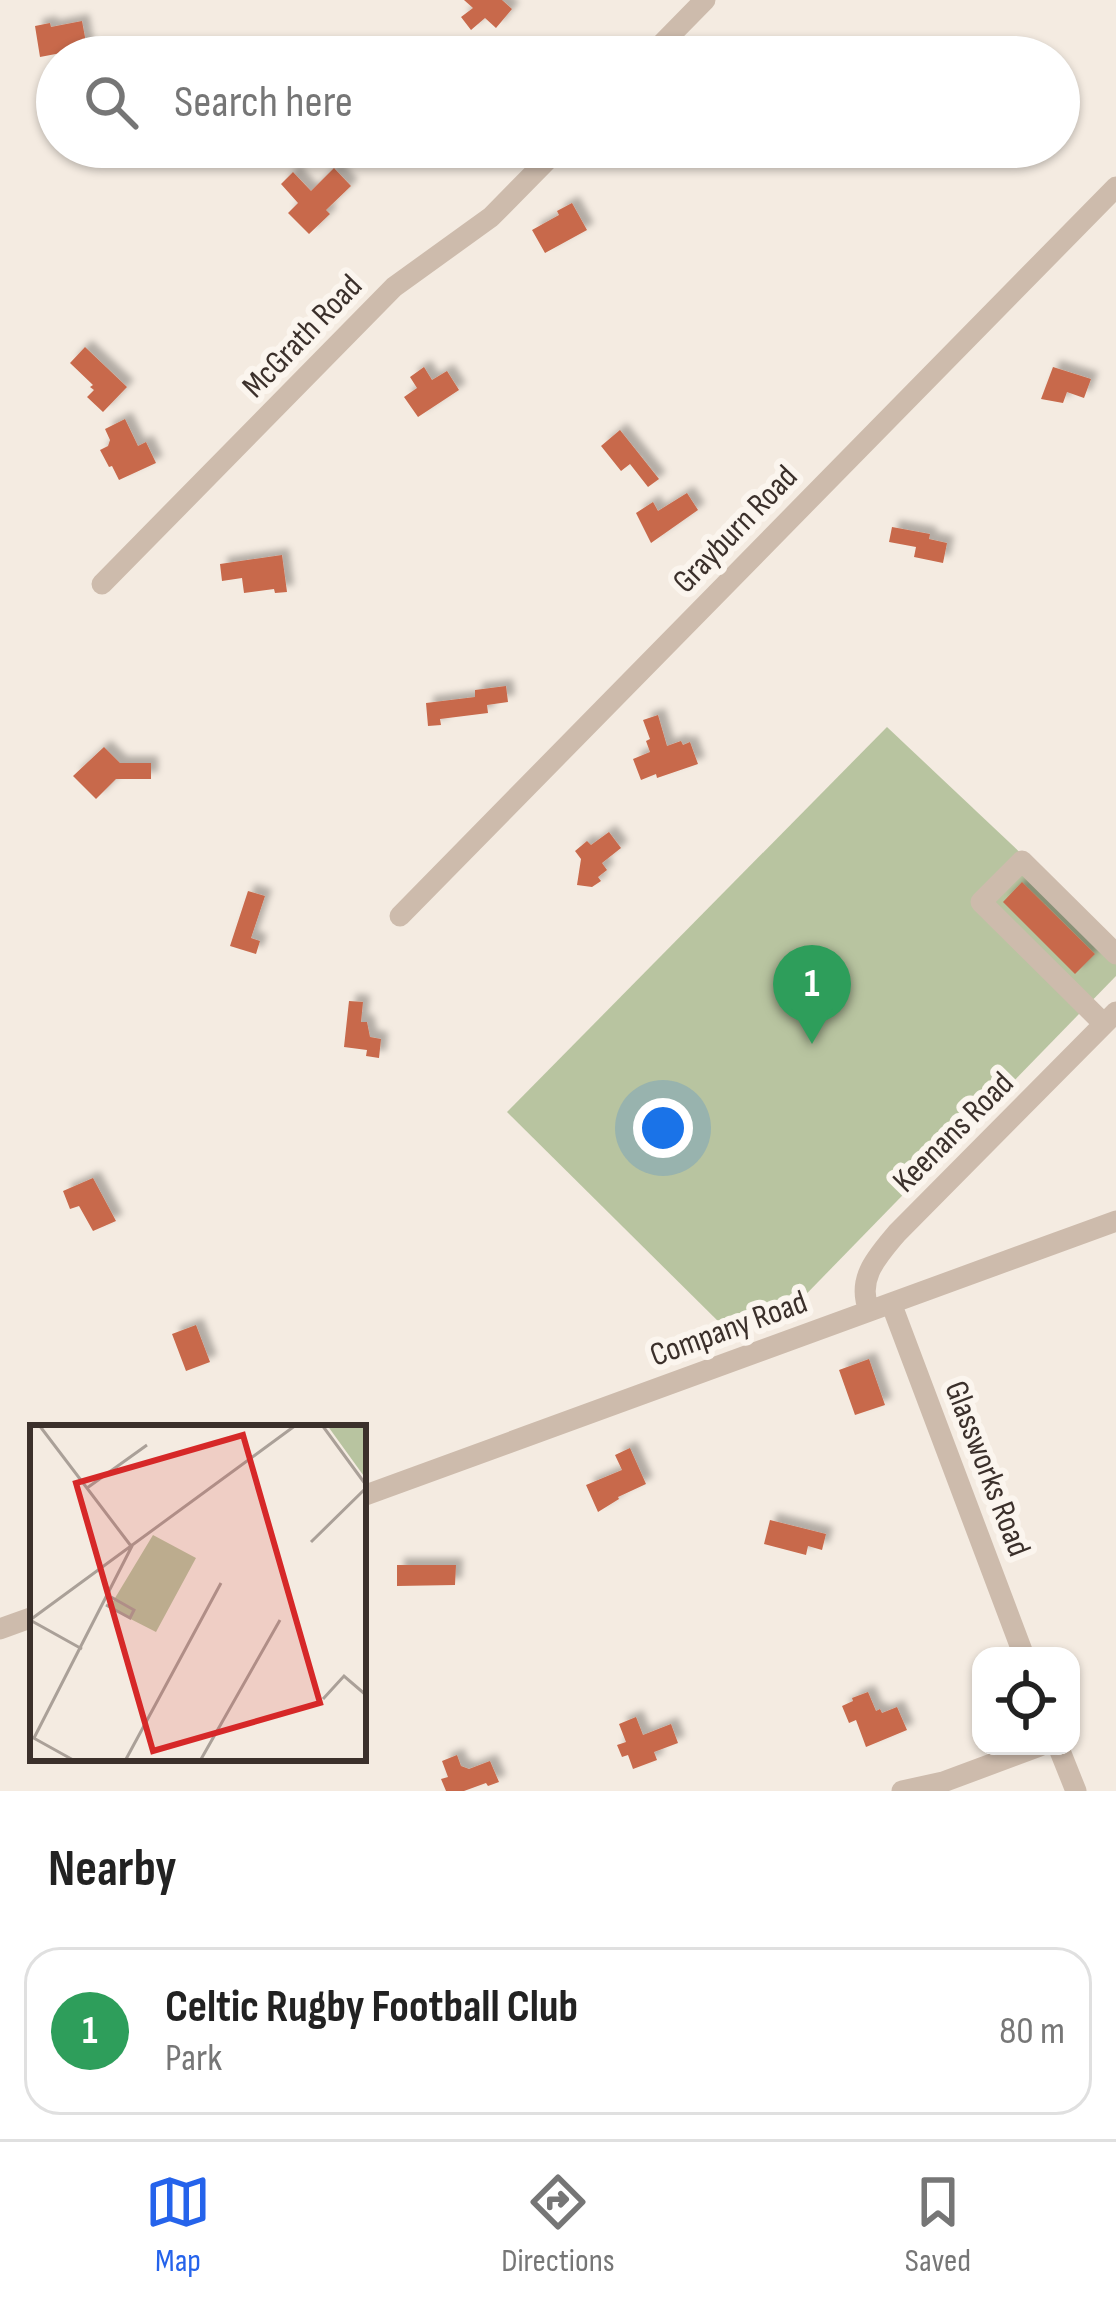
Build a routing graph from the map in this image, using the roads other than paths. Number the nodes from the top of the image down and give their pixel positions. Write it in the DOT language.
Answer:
graph roads {
  1 [pos="704,0"];
  2 [pos="669,36"];
  3 [pos="540,168"];
  4 [pos="1116,187"];
  5 [pos="102,584"];
  6 [pos="400,916"];
  7 [pos="1116,954"];
  8 [pos="1110,1018"];
  9 [pos="1116,1220"];
  10 [pos="880,1307"];
  11 [pos="366,1495"];
  12 [pos="30,1618"];
  13 [pos="0,1629"];
  14 [pos="1020,1647"];
  15 [pos="1016,1755"];
  16 [pos="1062,1755"];
  17 [pos="902,1791"];
  18 [pos="1076,1791"];
  1 -- 2 [label="street"];
  3 -- 5 [label="street, McGrath Road"];
  4 -- 6 [label="street, Grayburn Road"];
  7 -- 8 [label="street"];
  8 -- 10 [label="street, Keenans Road"];
  9 -- 10 [label="street, Company Road"];
  10 -- 11 [label="street, Company Road"];
  10 -- 14 [label="street, Glassworks Road"];
  12 -- 13 [label="street"];
  15 -- 17 [label="street"];
  16 -- 18 [label="street"];
}
